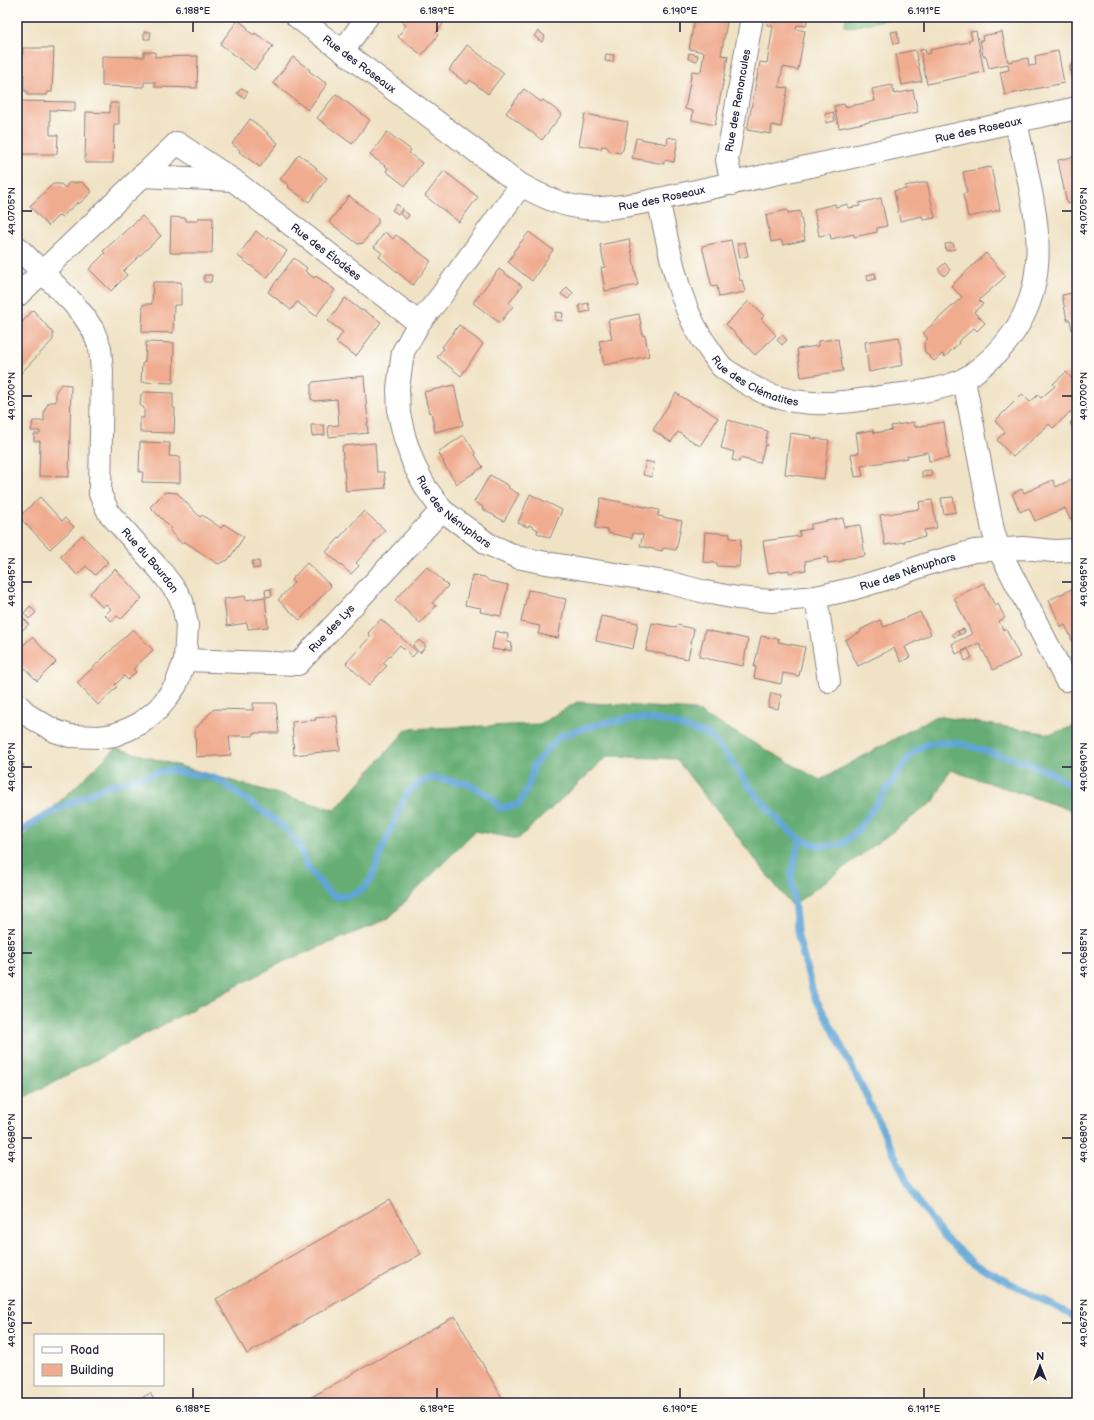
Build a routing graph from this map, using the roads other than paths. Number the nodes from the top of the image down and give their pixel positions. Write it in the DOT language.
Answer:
graph roads {
  1 [pos="297,17"];
  2 [pos="367,17"];
  3 [pos="752,17"];
  4 [pos="343,51"];
  5 [pos="1077,108"];
  6 [pos="1016,122"];
  7 [pos="141,176"];
  8 [pos="233,180"];
  9 [pos="732,184"];
  10 [pos="522,185"];
  11 [pos="658,200"];
  12 [pos="17,247"];
  13 [pos="41,272"];
  14 [pos="17,296"];
  15 [pos="419,323"];
  16 [pos="964,380"];
  17 [pos="442,510"];
  18 [pos="999,550"];
  19 [pos="1077,550"];
  20 [pos="816,597"];
  21 [pos="185,660"];
  22 [pos="1066,680"];
  23 [pos="829,681"];
  24 [pos="17,704"];
  1 -- 4 [label="street, Rue des Roseaux"];
  2 -- 4 [label="street"];
  3 -- 9 [label="street, Rue des Renoncules"];
  4 -- 10 [label="street, Rue des Roseaux"];
  5 -- 6 [label="street, Rue des Roseaux"];
  6 -- 9 [label="street, Rue des Roseaux"];
  6 -- 16 [label="street, Rue des Clématites"];
  7 -- 8 [label="street"];
  7 -- 8 [label="street, Rue des Élodées"];
  7 -- 13 [label="street, Rue des Élodées"];
  8 -- 15 [label="street, Rue des Élodées"];
  9 -- 11 [label="street, Rue des Roseaux"];
  10 -- 11 [label="street, Rue des Roseaux"];
  10 -- 15 [label="street, Rue des Nénuphars"];
  11 -- 16 [label="street, Rue des Clématites"];
  12 -- 13 [label="street, Rue du Bourdon"];
  13 -- 14 [label="street"];
  13 -- 21 [label="street, Rue du Bourdon"];
  15 -- 17 [label="street, Rue des Nénuphars"];
  16 -- 18 [label="street"];
  17 -- 20 [label="street, Rue des Nénuphars"];
  17 -- 21 [label="street, Rue des Lys"];
  18 -- 19 [label="street, Rue des Nénuphars"];
  18 -- 20 [label="street, Rue des Nénuphars"];
  18 -- 22 [label="street"];
  20 -- 23 [label="street"];
  21 -- 24 [label="street, Rue du Bourdon"];
}
